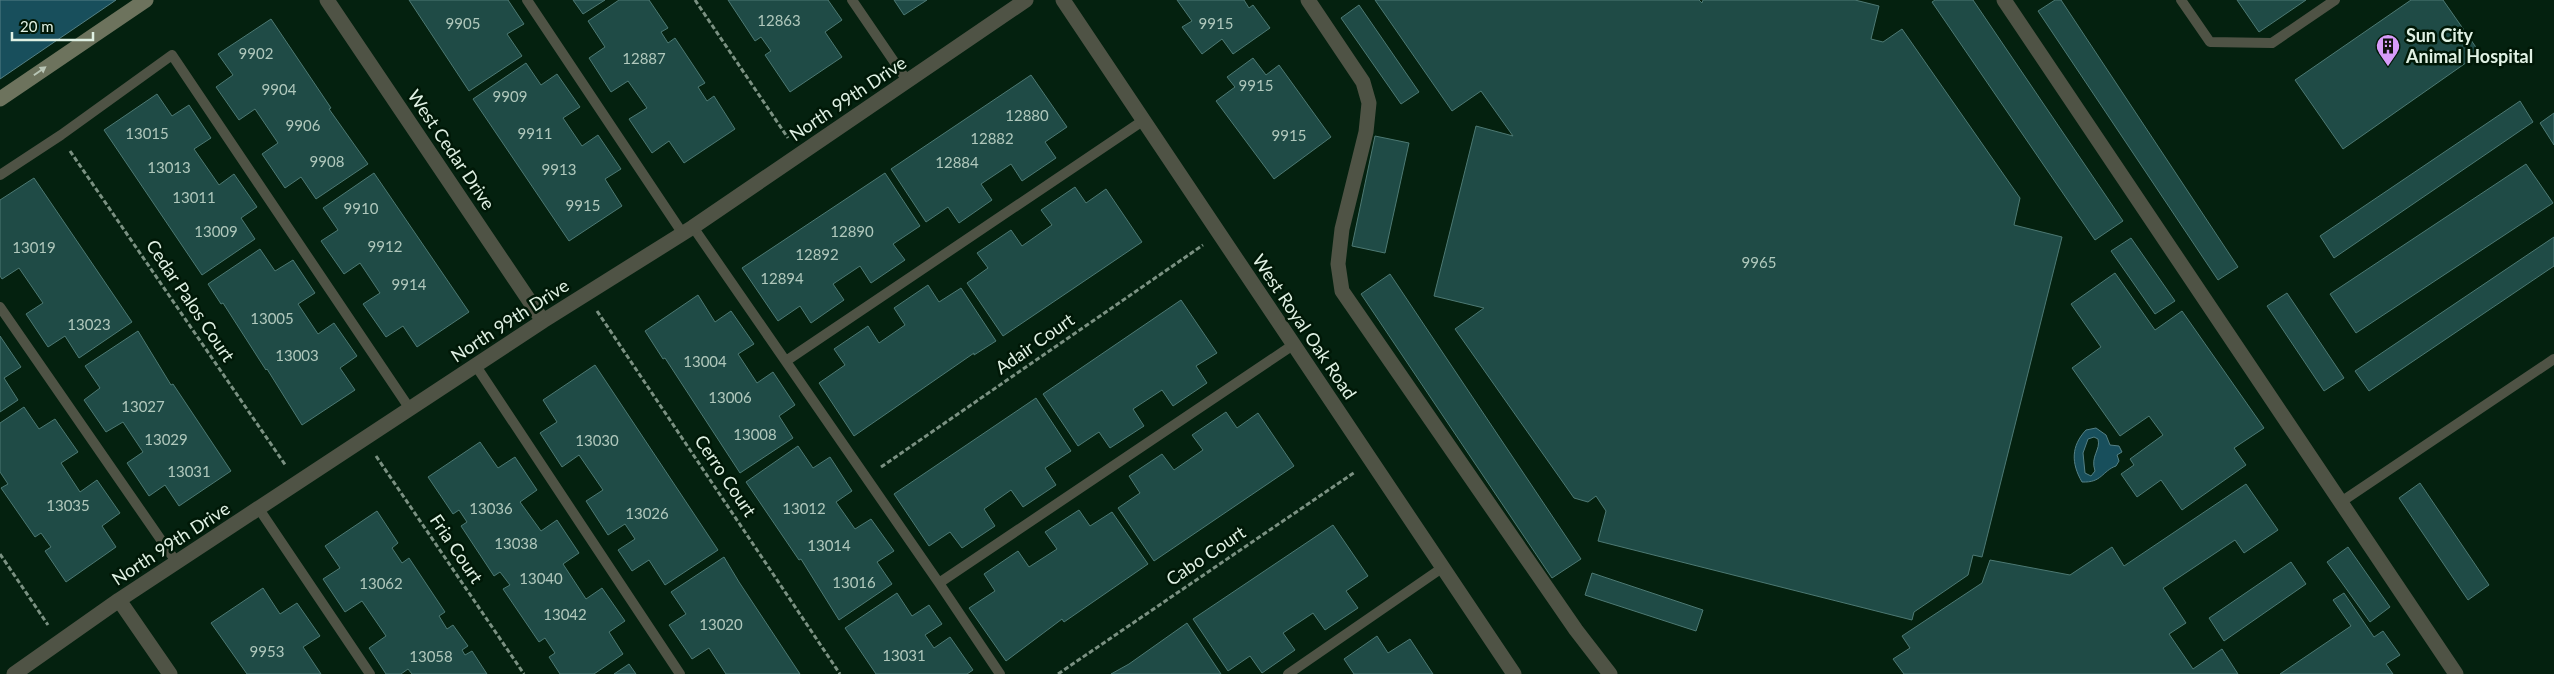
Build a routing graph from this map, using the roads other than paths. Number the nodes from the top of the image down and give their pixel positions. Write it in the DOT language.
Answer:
graph roads {
  1 [pos="146,0"];
  2 [pos="327,0"];
  3 [pos="527,0"];
  4 [pos="852,0"];
  5 [pos="1026,0"];
  6 [pos="1063,0"];
  7 [pos="1308,0"];
  8 [pos="2004,0"];
  9 [pos="2181,0"];
  10 [pos="2335,0"];
  11 [pos="908,82"];
  12 [pos="0,99"];
  13 [pos="1144,120"];
  14 [pos="0,174"];
  15 [pos="688,231"];
  16 [pos="0,308"];
  17 [pos="543,321"];
  18 [pos="1293,345"];
  19 [pos="2554,359"];
  20 [pos="786,361"];
  21 [pos="476,366"];
  22 [pos="410,409"];
  23 [pos="2341,502"];
  24 [pos="259,509"];
  25 [pos="177,563"];
  26 [pos="1442,568"];
  27 [pos="940,583"];
  28 [pos="120,600"];
  29 [pos="14,674"];
  30 [pos="170,674"];
  31 [pos="370,674"];
  32 [pos="680,674"];
  33 [pos="1000,674"];
  34 [pos="1288,674"];
  35 [pos="1514,674"];
  36 [pos="1610,674"];
  37 [pos="2456,674"];
  12 -- 1 [label="main road, one-way"];
  2 -- 17 [label="street, West Cedar Drive"];
  3 -- 15 [label="lane"];
  4 -- 11 [label="lane"];
  5 -- 11 [label="street, North 99th Drive"];
  6 -- 13 [label="street, West Royal Oak Road"];
  7 -- 36 [label="street"];
  8 -- 23 [label="street"];
  9 -- 10 [label="lane"];
  11 -- 15 [label="street, North 99th Drive"];
  13 -- 18 [label="street, West Royal Oak Road"];
  13 -- 20 [label="lane"];
  14 -- 22 [label="lane"];
  15 -- 17 [label="street, North 99th Drive"];
  15 -- 20 [label="lane"];
  16 -- 25 [label="lane"];
  17 -- 21 [label="street, North 99th Drive"];
  18 -- 26 [label="street, West Royal Oak Road"];
  18 -- 27 [label="lane"];
  19 -- 23 [label="lane"];
  20 -- 27 [label="lane"];
  21 -- 22 [label="street, North 99th Drive"];
  21 -- 32 [label="lane"];
  22 -- 24 [label="street, North 99th Drive"];
  23 -- 37 [label="street"];
  24 -- 25 [label="street, North 99th Drive"];
  24 -- 31 [label="lane"];
  25 -- 28 [label="street, North 99th Drive"];
  26 -- 34 [label="lane"];
  26 -- 35 [label="street, West Royal Oak Road"];
  27 -- 33 [label="lane"];
  28 -- 29 [label="street, North 99th Drive"];
  28 -- 30 [label="street"];
}
